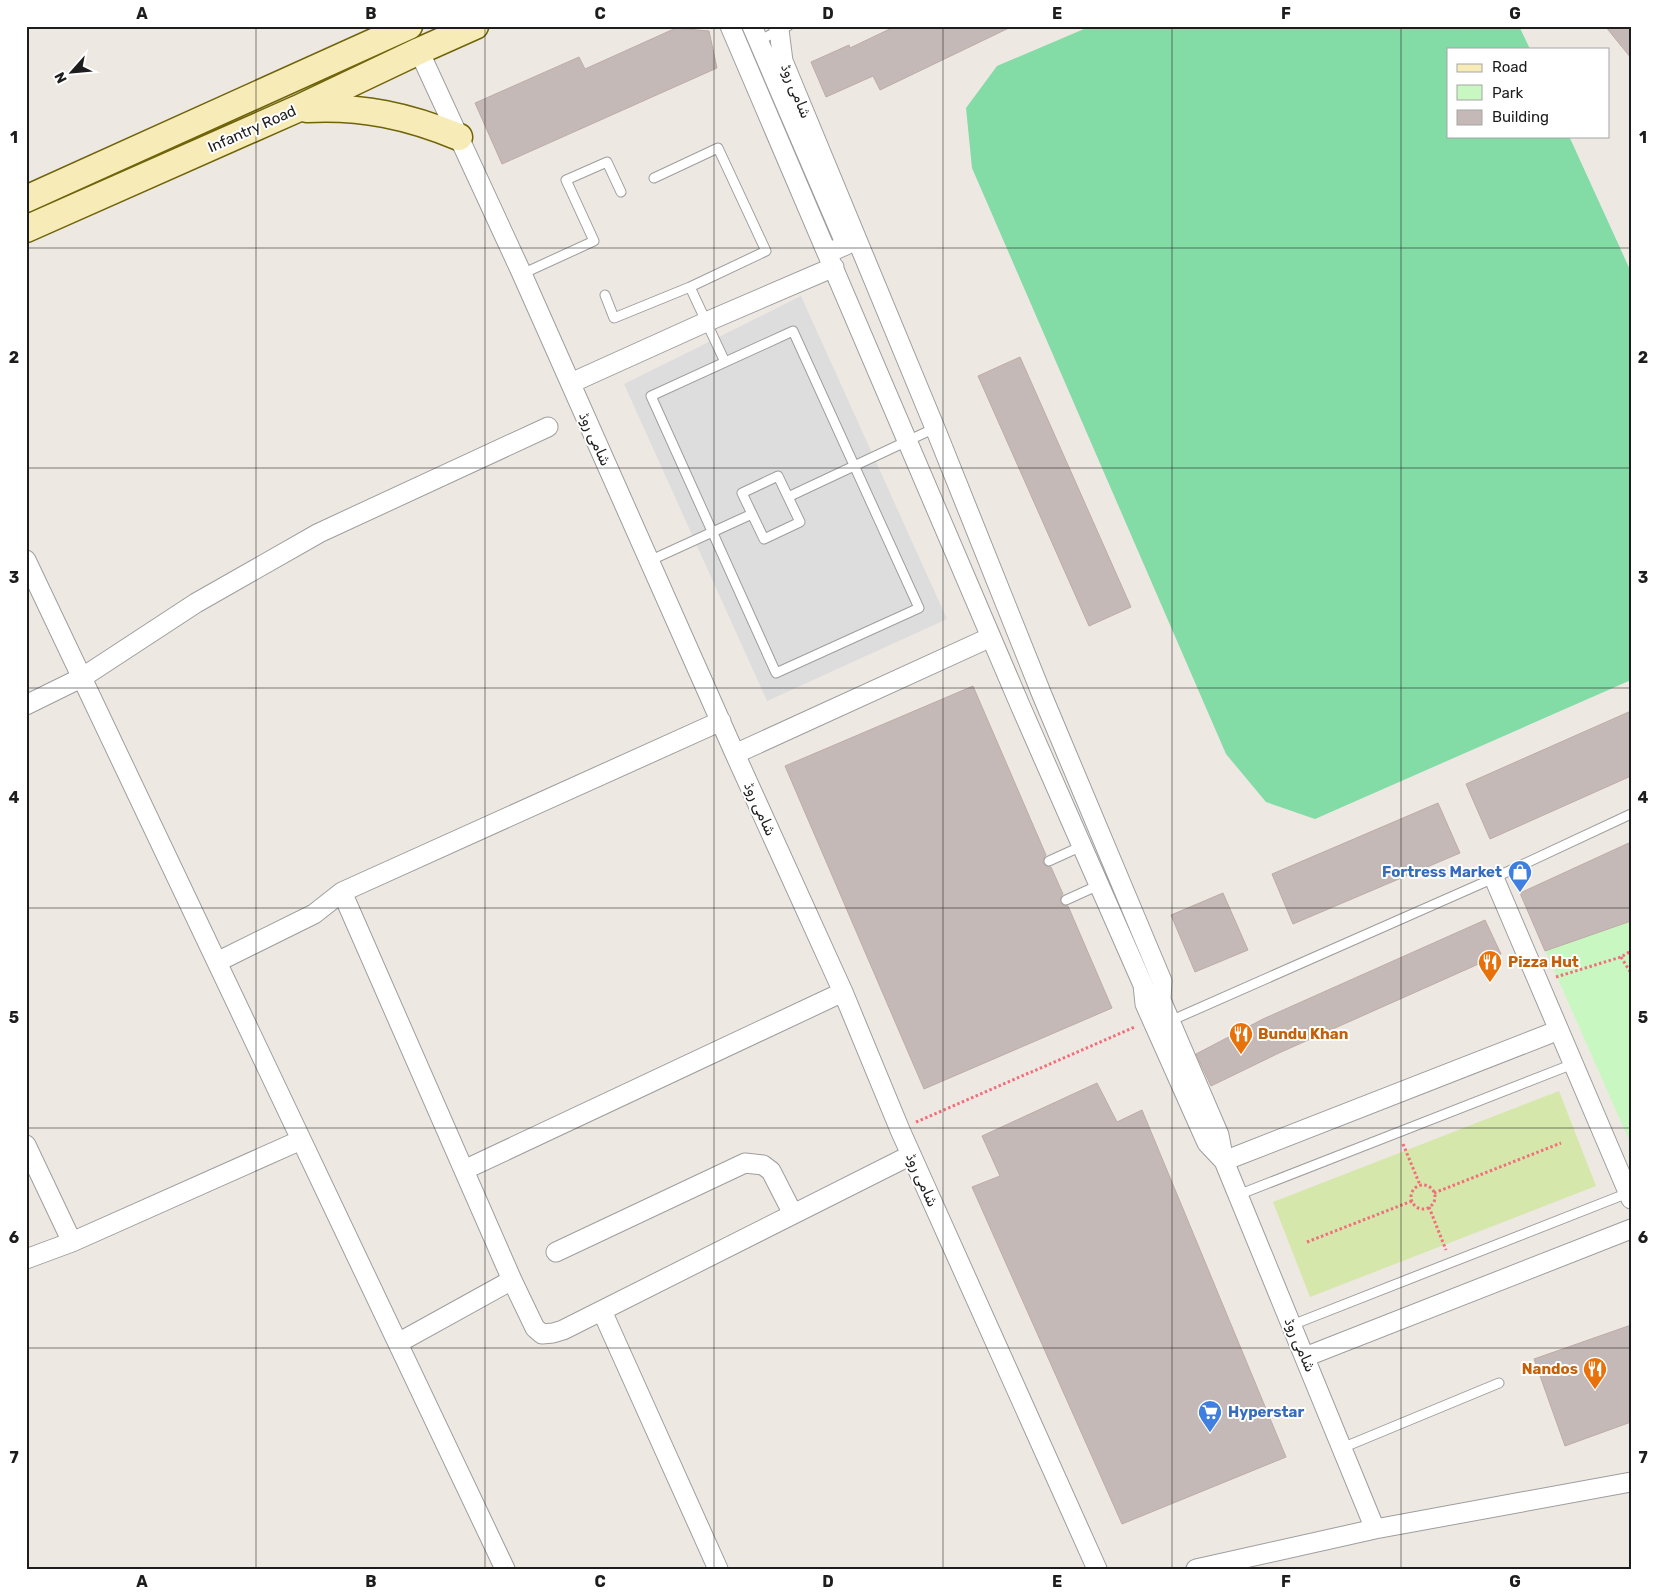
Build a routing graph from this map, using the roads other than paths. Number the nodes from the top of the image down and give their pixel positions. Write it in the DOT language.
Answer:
graph roads {
  1 [pos="409,26"];
  2 [pos="476,26"];
  3 [pos="730,26"];
  4 [pos="783,28"];
  5 [pos="755,34"];
  6 [pos="419,50"];
  7 [pos="297,109"];
  8 [pos="459,137"];
  9 [pos="654,178"];
  10 [pos="621,192"];
  11 [pos="26,199"];
  12 [pos="26,229"];
  13 [pos="846,245"];
  14 [pos="831,260"];
  15 [pos="522,274"];
  16 [pos="690,287"];
  17 [pos="605,295"];
  18 [pos="706,322"];
  19 [pos="894,328"];
  20 [pos="725,362"];
  21 [pos="571,383"];
  22 [pos="548,427"];
  23 [pos="935,428"];
  24 [pos="908,441"];
  25 [pos="854,465"];
  26 [pos="788,497"];
  27 [pos="752,514"];
  28 [pos="712,532"];
  29 [pos="26,560"];
  30 [pos="649,561"];
  31 [pos="991,637"];
  32 [pos="83,677"];
  33 [pos="1042,695"];
  34 [pos="26,705"];
  35 [pos="1020,705"];
  36 [pos="722,721"];
  37 [pos="735,754"];
  38 [pos="1631,814"];
  39 [pos="1082,846"];
  40 [pos="1049,861"];
  41 [pos="1494,878"];
  42 [pos="1099,885"];
  43 [pos="342,892"];
  44 [pos="1066,900"];
  45 [pos="218,961"];
  46 [pos="843,992"];
  47 [pos="1161,1020"];
  48 [pos="1559,1030"];
  49 [pos="1574,1064"];
  50 [pos="301,1140"];
  51 [pos="26,1145"];
  52 [pos="911,1155"];
  53 [pos="1224,1161"];
  54 [pos="464,1170"];
  55 [pos="1238,1195"];
  56 [pos="1629,1196"];
  57 [pos="793,1214"];
  58 [pos="1631,1229"];
  59 [pos="72,1242"];
  60 [pos="556,1252"];
  61 [pos="26,1259"];
  62 [pos="512,1280"];
  63 [pos="602,1311"];
  64 [pos="1292,1325"];
  65 [pos="398,1343"];
  66 [pos="1305,1357"];
  67 [pos="1499,1383"];
  68 [pos="1342,1448"];
  69 [pos="1631,1482"];
  70 [pos="1375,1529"];
  71 [pos="505,1569"];
  72 [pos="718,1569"];
  73 [pos="1096,1569"];
  74 [pos="1196,1569"];
  1 -- 11 [label="main road, Infantry Road"];
  2 -- 6 [label="main road, Infantry Road"];
  3 -- 14 [label="street, شامی روڈ"];
  4 -- 5 [label="lane"];
  4 -- 19 [label="street, شامی روڈ"];
  5 -- 13 [label="street, شامی روڈ"];
  6 -- 7 [label="main road, Infantry Road"];
  6 -- 8 [label="street, شامی روڈ"];
  7 -- 8 [label="main road"];
  7 -- 12 [label="main road, Infantry Road"];
  8 -- 15 [label="street, شامی روڈ"];
  9 -- 16 [label="lane"];
  10 -- 15 [label="lane"];
  13 -- 14 [label="street"];
  13 -- 19 [label="street, شامی روڈ"];
  14 -- 18 [label="street"];
  14 -- 24 [label="street, شامی روڈ"];
  15 -- 21 [label="street, شامی روڈ"];
  16 -- 17 [label="lane"];
  16 -- 18 [label="lane"];
  18 -- 20 [label="lane"];
  18 -- 21 [label="street"];
  19 -- 23 [label="street, شامی روڈ"];
  20 -- 25 [label="lane"];
  20 -- 28 [label="lane"];
  21 -- 30 [label="street, شامی روڈ"];
  22 -- 32 [label="street"];
  23 -- 24 [label="lane"];
  23 -- 33 [label="street, شامی روڈ"];
  24 -- 25 [label="lane"];
  24 -- 31 [label="street, شامی روڈ"];
  25 -- 26 [label="lane"];
  25 -- 28 [label="lane"];
  26 -- 27 [label="lane"];
  26 -- 27 [label="lane"];
  27 -- 28 [label="lane"];
  28 -- 30 [label="lane"];
  29 -- 32 [label="street"];
  30 -- 36 [label="street, شامی روڈ"];
  31 -- 35 [label="street, شامی روڈ"];
  31 -- 37 [label="street"];
  32 -- 34 [label="street"];
  32 -- 45 [label="street"];
  33 -- 35 [label="street"];
  33 -- 47 [label="street, شامی روڈ"];
  35 -- 39 [label="street, شامی روڈ"];
  36 -- 37 [label="street, شامی روڈ"];
  36 -- 43 [label="street"];
  37 -- 46 [label="street, شامی روڈ"];
  38 -- 41 [label="lane"];
  39 -- 40 [label="lane"];
  39 -- 42 [label="street, شامی روڈ"];
  41 -- 47 [label="lane"];
  41 -- 48 [label="street"];
  42 -- 44 [label="lane"];
  42 -- 47 [label="street, شامی روڈ"];
  43 -- 45 [label="street"];
  43 -- 54 [label="street"];
  45 -- 50 [label="street"];
  46 -- 52 [label="street, شامی روڈ"];
  46 -- 54 [label="street"];
  47 -- 53 [label="street, شامی روڈ"];
  48 -- 49 [label="street"];
  48 -- 53 [label="street"];
  49 -- 55 [label="lane"];
  49 -- 56 [label="street"];
  50 -- 59 [label="street"];
  50 -- 65 [label="street"];
  51 -- 59 [label="street"];
  52 -- 57 [label="street"];
  52 -- 73 [label="street, شامی روڈ"];
  53 -- 55 [label="street, شامی روڈ"];
  54 -- 62 [label="street"];
  55 -- 64 [label="street, شامی روڈ"];
  56 -- 64 [label="lane"];
  57 -- 60 [label="street"];
  57 -- 63 [label="street"];
  58 -- 66 [label="street"];
  59 -- 61 [label="street"];
  62 -- 63 [label="street"];
  62 -- 65 [label="street"];
  63 -- 72 [label="street"];
  64 -- 66 [label="street, شامی روڈ"];
  65 -- 71 [label="street"];
  66 -- 68 [label="street, شامی روڈ"];
  67 -- 68 [label="lane"];
  68 -- 70 [label="street, شامی روڈ"];
  69 -- 70 [label="street"];
  70 -- 74 [label="street"];
}
